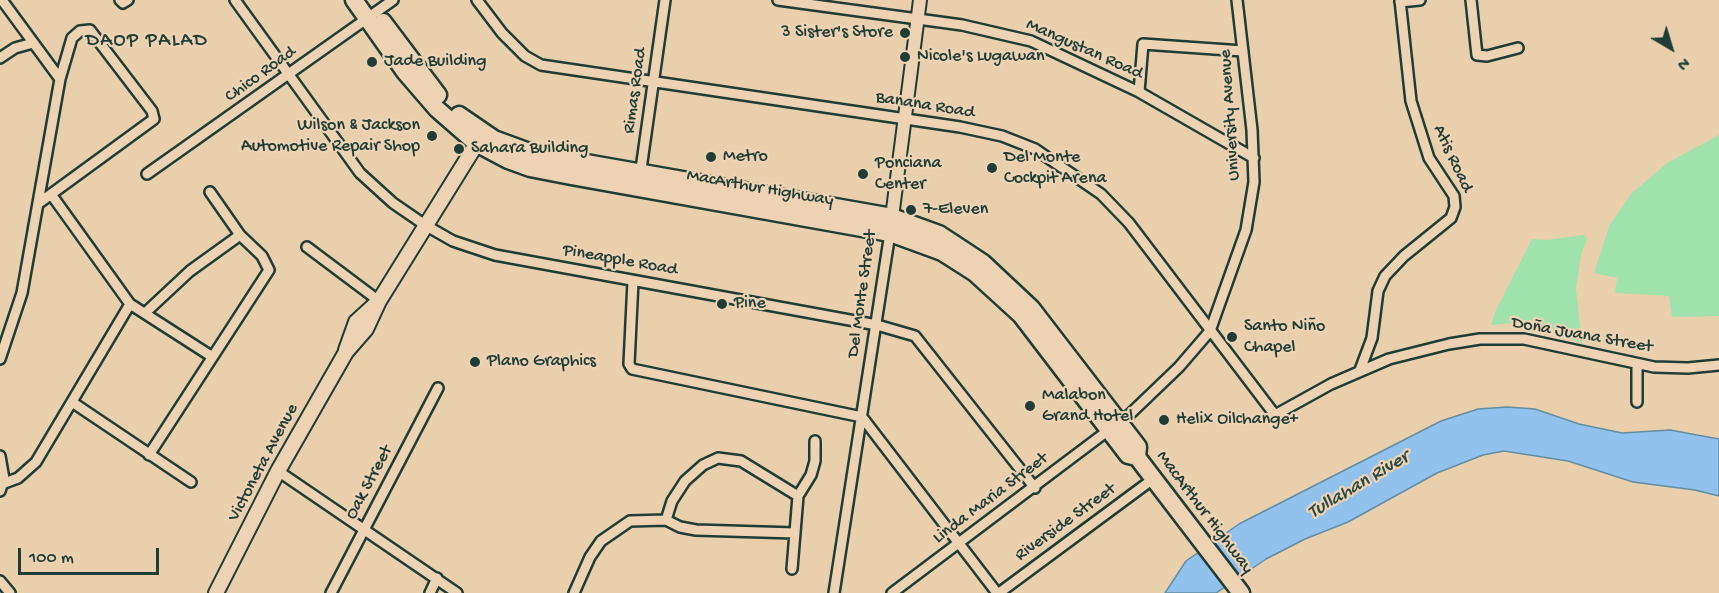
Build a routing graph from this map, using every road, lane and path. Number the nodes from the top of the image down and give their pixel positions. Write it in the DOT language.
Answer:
graph roads {
  1 [pos="2,0"];
  2 [pos="235,0"];
  3 [pos="354,0"];
  4 [pos="393,0"];
  5 [pos="477,0"];
  6 [pos="665,0"];
  7 [pos="778,0"];
  8 [pos="920,0"];
  9 [pos="1237,0"];
  10 [pos="1420,0"];
  11 [pos="1471,0"];
  12 [pos="1400,1"];
  13 [pos="371,10"];
  14 [pos="918,19"];
  15 [pos="33,43"];
  16 [pos="1518,48"];
  17 [pos="1243,51"];
  18 [pos="0,58"];
  19 [pos="289,75"];
  20 [pos="60,79"];
  21 [pos="654,83"];
  22 [pos="1139,92"];
  23 [pos="907,119"];
  24 [pos="479,138"];
  25 [pos="1254,158"];
  26 [pos="147,174"];
  27 [pos="640,180"];
  28 [pos="210,192"];
  29 [pos="51,194"];
  30 [pos="39,203"];
  31 [pos="425,225"];
  32 [pos="891,225"];
  33 [pos="240,235"];
  34 [pos="307,247"];
  35 [pos="633,280"];
  36 [pos="379,301"];
  37 [pos="130,304"];
  38 [pos="145,313"];
  39 [pos="877,325"];
  40 [pos="1210,331"];
  41 [pos="211,356"];
  42 [pos="0,359"];
  43 [pos="1637,364"];
  44 [pos="1719,365"];
  45 [pos="1360,370"];
  46 [pos="438,388"];
  47 [pos="72,402"];
  48 [pos="1637,402"];
  49 [pos="1275,415"];
  50 [pos="862,417"];
  51 [pos="1114,426"];
  52 [pos="815,441"];
  53 [pos="149,455"];
  54 [pos="0,456"];
  55 [pos="278,471"];
  56 [pos="1153,479"];
  57 [pos="191,482"];
  58 [pos="1,488"];
  59 [pos="1035,488"];
  60 [pos="798,496"];
  61 [pos="666,520"];
  62 [pos="363,531"];
  63 [pos="795,533"];
  64 [pos="959,544"];
  65 [pos="792,569"];
  66 [pos="437,578"];
  67 [pos="0,581"];
  68 [pos="1239,591"];
  69 [pos="577,592"];
  70 [pos="10,593"];
  71 [pos="216,593"];
  72 [pos="331,593"];
  73 [pos="430,593"];
  74 [pos="457,593"];
  75 [pos="834,593"];
  76 [pos="892,593"];
  77 [pos="998,593"];
  1 -- 15 [label="street"];
  2 -- 19 [label="street, Pineapple Road"];
  3 -- 13 [label="highway, MacArthur Highway"];
  4 -- 13 [label="street, Chico Road"];
  5 -- 21 [label="street, Banana Road"];
  6 -- 21 [label="street, Rimas Road"];
  7 -- 14 [label="street, Mangustan Road"];
  8 -- 14 [label="street, Del Monte Street"];
  9 -- 17 [label="street, University Avenue"];
  10 -- 12 [label="street"];
  11 -- 16 [label="street"];
  12 -- 45 [label="street, Atis Road"];
  13 -- 19 [label="street, Chico Road"];
  13 -- 24 [label="highway, MacArthur Highway"];
  14 -- 22 [label="street, Mangustan Road"];
  14 -- 23 [label="street, Del Monte Street"];
  15 -- 18 [label="street"];
  15 -- 20 [label="street"];
  17 -- 22 [label="street"];
  17 -- 25 [label="street, University Avenue"];
  19 -- 26 [label="street, Chico Road"];
  19 -- 31 [label="street, Pineapple Road"];
  20 -- 29 [label="street"];
  20 -- 30 [label="street"];
  21 -- 23 [label="street, Banana Road"];
  21 -- 27 [label="street, Rimas Road"];
  22 -- 25 [label="street, Mangustan Road"];
  23 -- 32 [label="street, Del Monte Street"];
  23 -- 40 [label="street, Banana Road"];
  24 -- 27 [label="highway, MacArthur Highway"];
  24 -- 31 [label="main road, Victoneta Avenue"];
  25 -- 40 [label="street, University Avenue"];
  27 -- 32 [label="highway, MacArthur Highway"];
  28 -- 33 [label="street"];
  29 -- 30 [label="street"];
  29 -- 37 [label="street"];
  30 -- 42 [label="street"];
  31 -- 35 [label="street, Pineapple Road"];
  31 -- 36 [label="main road, Victoneta Avenue"];
  32 -- 39 [label="street, Del Monte Street"];
  32 -- 51 [label="highway, MacArthur Highway"];
  33 -- 38 [label="street"];
  33 -- 41 [label="street"];
  34 -- 36 [label="street"];
  35 -- 39 [label="street, Pineapple Road"];
  35 -- 50 [label="street"];
  36 -- 55 [label="main road, Victoneta Avenue"];
  37 -- 38 [label="street"];
  37 -- 47 [label="street"];
  38 -- 41 [label="street"];
  39 -- 50 [label="street, Del Monte Street"];
  39 -- 59 [label="street, Pineapple Road"];
  40 -- 49 [label="street, Banana Road"];
  40 -- 51 [label="street, University Avenue"];
  41 -- 53 [label="street"];
  43 -- 44 [label="street, Doña Juana Street"];
  43 -- 45 [label="street, Doña Juana Street"];
  43 -- 48 [label="street"];
  45 -- 49 [label="street, Doña Juana Street"];
  46 -- 62 [label="street, Oak Street"];
  47 -- 53 [label="street"];
  47 -- 58 [label="street"];
  50 -- 64 [label="street"];
  50 -- 75 [label="street, Del Monte Street"];
  51 -- 56 [label="highway, MacArthur Highway"];
  51 -- 59 [label="street, Linda Maria Street"];
  52 -- 60 [label="street"];
  53 -- 57 [label="street"];
  54 -- 58 [label="street"];
  55 -- 62 [label="street"];
  55 -- 71 [label="main road, Victoneta Avenue"];
  56 -- 68 [label="highway, MacArthur Highway"];
  56 -- 77 [label="street, Riverside Street"];
  59 -- 64 [label="street, Linda Maria Street"];
  60 -- 61 [label="street"];
  60 -- 63 [label="street"];
  61 -- 63 [label="street"];
  61 -- 69 [label="street"];
  62 -- 66 [label="street"];
  62 -- 72 [label="street, Oak Street"];
  63 -- 65 [label="street"];
  64 -- 76 [label="street, Linda Maria Street"];
  64 -- 77 [label="street"];
  66 -- 73 [label="street"];
  66 -- 74 [label="street"];
  67 -- 70 [label="street"];
}
